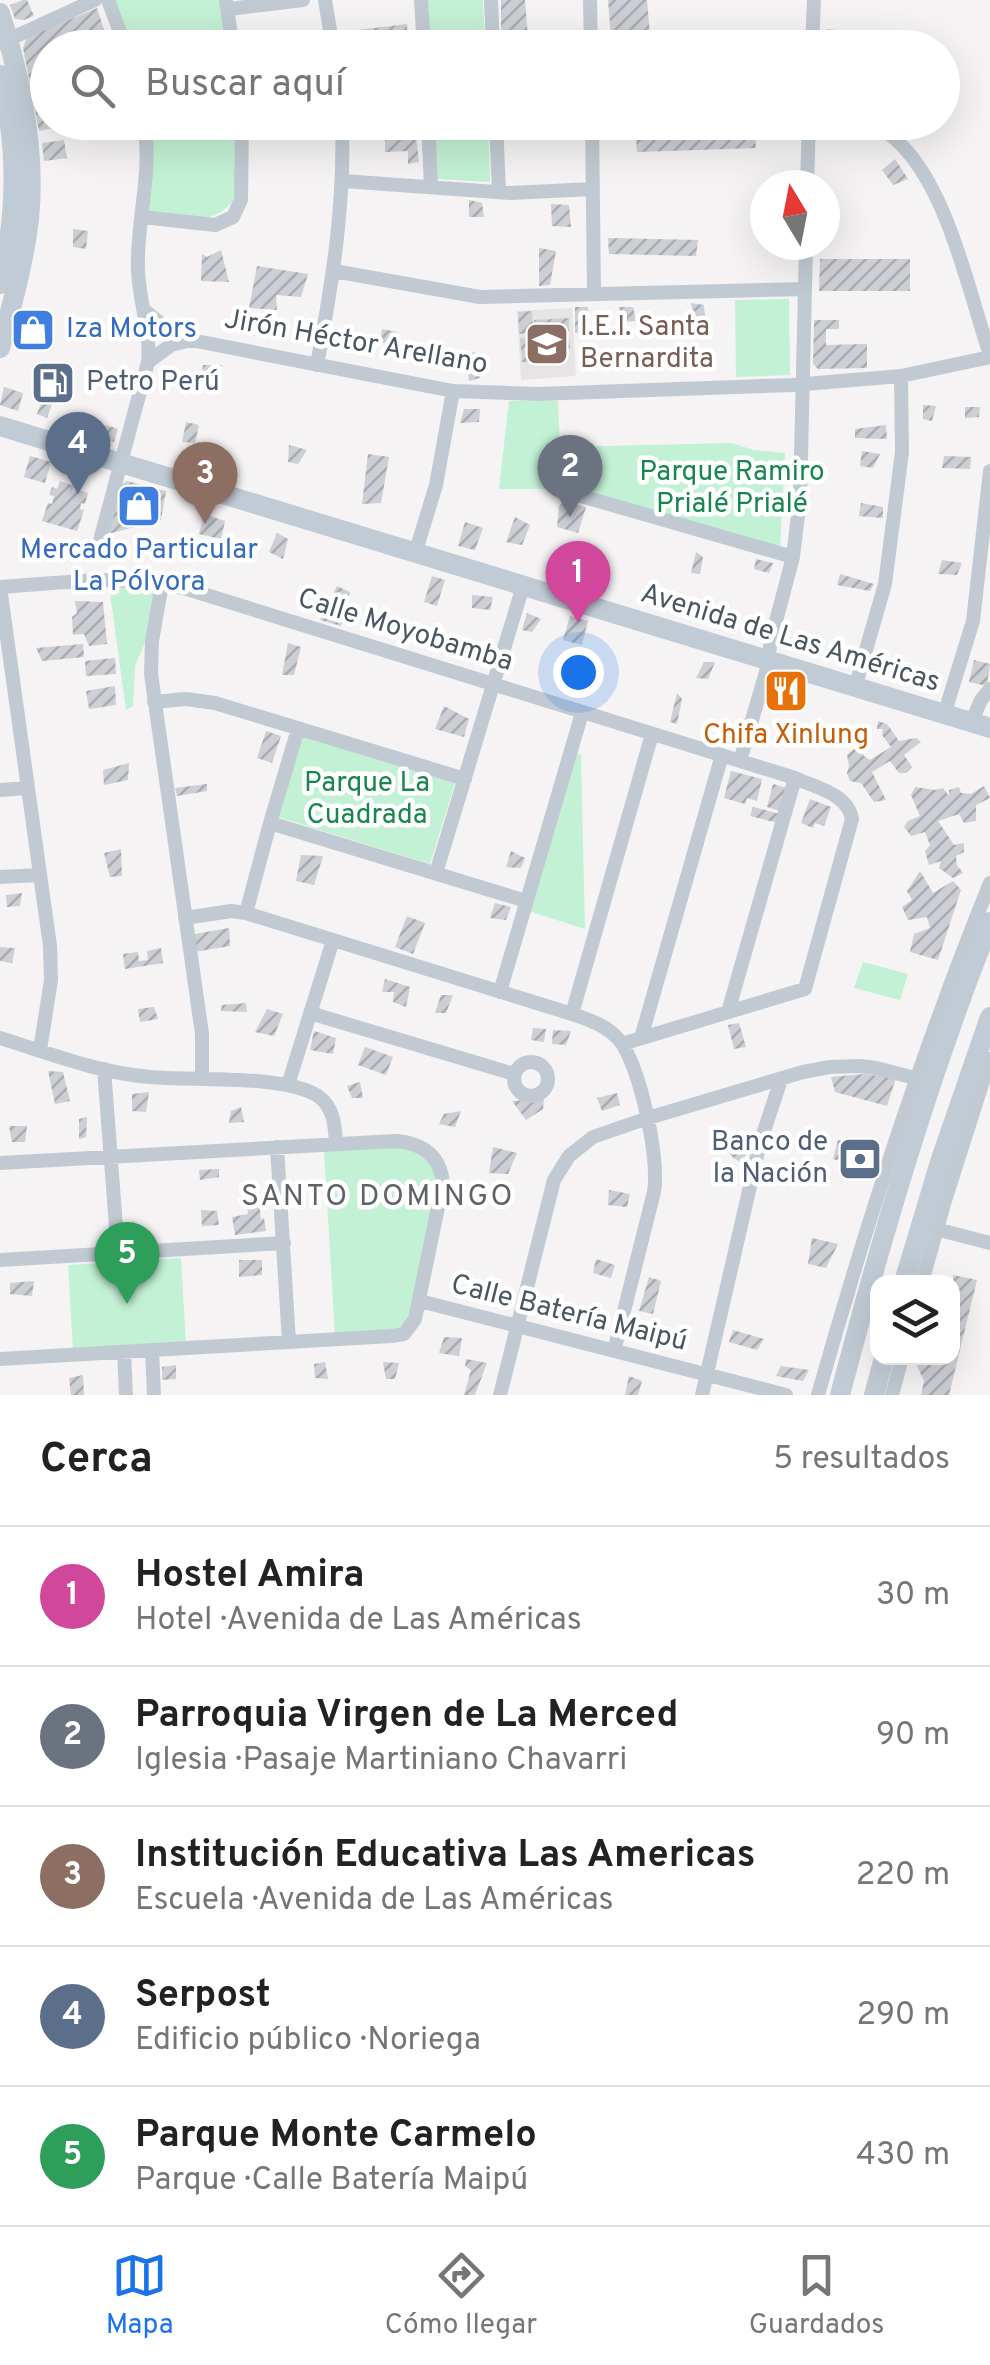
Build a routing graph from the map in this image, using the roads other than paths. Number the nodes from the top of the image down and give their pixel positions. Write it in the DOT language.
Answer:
graph roads {
  1 [pos="95,0"];
  2 [pos="108,0"];
  3 [pos="303,0"];
  4 [pos="324,0"];
  5 [pos="422,0"];
  6 [pos="491,0"];
  7 [pos="590,0"];
  8 [pos="814,0"];
  9 [pos="228,4"];
  10 [pos="0,14"];
  11 [pos="119,30"];
  12 [pos="231,30"];
  13 [pos="329,30"];
  14 [pos="423,30"];
  15 [pos="492,30"];
  16 [pos="591,30"];
  17 [pos="813,30"];
  18 [pos="4,41"];
  19 [pos="0,75"];
  20 [pos="146,140"];
  21 [pos="242,140"];
  22 [pos="342,140"];
  23 [pos="429,140"];
  24 [pos="497,140"];
  25 [pos="592,140"];
  26 [pos="809,140"];
  27 [pos="896,140"];
  28 [pos="808,170"];
  29 [pos="343,181"];
  30 [pos="431,187"];
  31 [pos="593,189"];
  32 [pos="500,192"];
  33 [pos="142,217"];
  34 [pos="806,260"];
  35 [pos="334,271"];
  36 [pos="0,284"];
  37 [pos="805,290"];
  38 [pos="594,294"];
  39 [pos="145,311"];
  40 [pos="191,340"];
  41 [pos="0,348"];
  42 [pos="990,356"];
  43 [pos="148,362"];
  44 [pos="317,365"];
  45 [pos="901,376"];
  46 [pos="804,384"];
  47 [pos="453,391"];
  48 [pos="0,426"];
  49 [pos="121,465"];
  50 [pos="990,471"];
  51 [pos="566,492"];
  52 [pos="99,544"];
  53 [pos="415,554"];
  54 [pos="793,557"];
  55 [pos="162,584"];
  56 [pos="524,586"];
  57 [pos="0,587"];
  58 [pos="767,662"];
  59 [pos="493,684"];
  60 [pos="855,688"];
  61 [pos="990,690"];
  62 [pos="154,702"];
  63 [pos="582,713"];
  64 [pos="944,715"];
  65 [pos="980,725"];
  66 [pos="298,729"];
  67 [pos="652,734"];
  68 [pos="722,755"];
  69 [pos="740,760"];
  70 [pos="796,778"];
  71 [pos="464,779"];
  72 [pos="28,788"];
  73 [pos="0,790"];
  74 [pos="270,823"];
  75 [pos="436,874"];
  76 [pos="40,875"];
  77 [pos="0,877"];
  78 [pos="990,883"];
  79 [pos="526,900"];
  80 [pos="246,912"];
  81 [pos="185,918"];
  82 [pos="988,930"];
  83 [pos="333,940"];
  84 [pos="500,992"];
  85 [pos="728,1012"];
  86 [pos="310,1013"];
  87 [pos="572,1014"];
  88 [pos="990,1017"];
  89 [pos="0,1038"];
  90 [pos="642,1038"];
  91 [pos="622,1044"];
  92 [pos="40,1050"];
  93 [pos="990,1059"];
  94 [pos="104,1068"];
  95 [pos="514,1074"];
  96 [pos="202,1078"];
  97 [pos="780,1080"];
  98 [pos="924,1080"];
  99 [pos="288,1085"];
  100 [pos="978,1089"];
  101 [pos="742,1090"];
  102 [pos="648,1118"];
  103 [pos="760,1143"];
  104 [pos="336,1144"];
  105 [pos="277,1148"];
  106 [pos="110,1157"];
  107 [pos="0,1163"];
  108 [pos="928,1227"];
  109 [pos="284,1243"];
  110 [pos="990,1243"];
  111 [pos="118,1253"];
  112 [pos="0,1260"];
  113 [pos="907,1275"];
  114 [pos="923,1275"];
  115 [pos="420,1301"];
  116 [pos="518,1326"];
  117 [pos="289,1342"];
  118 [pos="152,1350"];
  119 [pos="614,1351"];
  120 [pos="124,1352"];
  121 [pos="0,1360"];
  122 [pos="882,1365"];
  123 [pos="900,1365"];
  124 [pos="707,1375"];
  125 [pos="126,1395"];
  126 [pos="154,1395"];
  127 [pos="500,1395"];
  128 [pos="702,1395"];
  129 [pos="786,1395"];
  130 [pos="818,1395"];
  131 [pos="840,1395"];
  132 [pos="874,1395"];
  133 [pos="892,1395"];
  1 -- 18 [label="street"];
  2 -- 11 [label="street"];
  3 -- 9 [label="street"];
  4 -- 13 [label="street"];
  5 -- 14 [label="street"];
  6 -- 15 [label="street"];
  7 -- 16 [label="street"];
  8 -- 17 [label="street"];
  9 -- 12 [label="street"];
  10 -- 18 [label="main road"];
  18 -- 41 [label="main road"];
  19 -- 36 [label="main road"];
  20 -- 33 [label="street"];
  21 -- 33 [label="street"];
  22 -- 29 [label="street"];
  23 -- 30 [label="street"];
  24 -- 32 [label="street"];
  25 -- 31 [label="street"];
  26 -- 28 [label="street"];
  27 -- 42 [label="street"];
  29 -- 30 [label="street"];
  29 -- 35 [label="street"];
  30 -- 32 [label="street"];
  31 -- 32 [label="street"];
  31 -- 38 [label="street"];
  33 -- 39 [label="street"];
  34 -- 37 [label="street"];
  35 -- 38 [label="street"];
  35 -- 44 [label="street"];
  37 -- 38 [label="street"];
  37 -- 46 [label="street"];
  39 -- 40 [label="street, Jirón Héctor Arellano"];
  39 -- 43 [label="street"];
  40 -- 43 [label="street, Jirón Héctor Arellano"];
  40 -- 44 [label="street, Jirón Héctor Arellano"];
  42 -- 45 [label="street, Jirón Héctor Arellano"];
  43 -- 49 [label="street"];
  44 -- 47 [label="street, Jirón Héctor Arellano"];
  45 -- 46 [label="street, Jirón Héctor Arellano"];
  45 -- 60 [label="street"];
  46 -- 47 [label="street, Jirón Héctor Arellano"];
  46 -- 54 [label="street"];
  47 -- 53 [label="street"];
  48 -- 49 [label="main road, Avenida de Las Américas"];
  49 -- 52 [label="street"];
  49 -- 53 [label="main road, Avenida de Las Américas"];
  50 -- 64 [label="street"];
  51 -- 54 [label="street"];
  53 -- 56 [label="main road, Avenida de Las Américas"];
  54 -- 58 [label="street"];
  55 -- 57 [label="street, Calle Moyobamba"];
  55 -- 59 [label="street, Calle Moyobamba"];
  55 -- 62 [label="street"];
  56 -- 58 [label="main road, Avenida de Las Américas"];
  56 -- 59 [label="street"];
  57 -- 72 [label="street"];
  58 -- 60 [label="main road, Avenida de Las Américas"];
  58 -- 69 [label="street"];
  59 -- 63 [label="street, Calle Moyobamba"];
  59 -- 71 [label="street"];
  60 -- 64 [label="main road, Avenida de Las Américas"];
  61 -- 65 [label="street"];
  62 -- 66 [label="street"];
  62 -- 81 [label="street"];
  63 -- 67 [label="street, Calle Moyobamba"];
  63 -- 79 [label="street"];
  64 -- 65 [label="main road, Avenida de Las Américas"];
  66 -- 71 [label="street"];
  66 -- 74 [label="street"];
  67 -- 68 [label="street, Calle Moyobamba"];
  67 -- 87 [label="street"];
  68 -- 69 [label="street, Calle Moyobamba"];
  68 -- 90 [label="street"];
  69 -- 70 [label="street, Calle Moyobamba"];
  70 -- 85 [label="street"];
  70 -- 85 [label="street, Calle Moyobamba"];
  71 -- 75 [label="street"];
  72 -- 73 [label="street"];
  72 -- 76 [label="street"];
  74 -- 75 [label="street"];
  74 -- 80 [label="street"];
  75 -- 79 [label="street"];
  76 -- 77 [label="street"];
  76 -- 92 [label="street"];
  78 -- 98 [label="street"];
  79 -- 84 [label="street"];
  80 -- 81 [label="street"];
  80 -- 83 [label="street"];
  81 -- 96 [label="street"];
  82 -- 98 [label="main road"];
  83 -- 84 [label="street"];
  83 -- 86 [label="street"];
  84 -- 87 [label="street"];
  85 -- 90 [label="street"];
  86 -- 95 [label="street"];
  86 -- 99 [label="street"];
  87 -- 91 [label="street"];
  88 -- 100 [label="main road"];
  89 -- 92 [label="street"];
  90 -- 91 [label="street"];
  91 -- 102 [label="street"];
  92 -- 94 [label="street"];
  93 -- 100 [label="street"];
  94 -- 96 [label="street"];
  94 -- 106 [label="street"];
  96 -- 99 [label="street"];
  97 -- 98 [label="street"];
  97 -- 101 [label="street"];
  97 -- 103 [label="street"];
  98 -- 130 [label="street"];
  98 -- 131 [label="main road"];
  99 -- 104 [label="street"];
  100 -- 108 [label="main road"];
  101 -- 102 [label="street"];
  101 -- 103 [label="street"];
  102 -- 116 [label="street"];
  102 -- 119 [label="street"];
  103 -- 124 [label="street"];
  104 -- 105 [label="street"];
  104 -- 115 [label="street"];
  105 -- 106 [label="street"];
  105 -- 109 [label="street"];
  106 -- 107 [label="street"];
  106 -- 111 [label="street"];
  108 -- 110 [label="street"];
  108 -- 113 [label="main road"];
  108 -- 114 [label="street"];
  109 -- 111 [label="street"];
  109 -- 117 [label="street"];
  111 -- 112 [label="street"];
  115 -- 116 [label="street, Calle Batería Maipú"];
  115 -- 117 [label="street, Calle Batería Maipú"];
  116 -- 119 [label="street, Calle Batería Maipú"];
  116 -- 127 [label="street"];
  117 -- 118 [label="street, Calle Batería Maipú"];
  118 -- 120 [label="street, Calle Batería Maipú"];
  118 -- 126 [label="street"];
  119 -- 124 [label="street, Calle Batería Maipú"];
  120 -- 121 [label="street, Calle Batería Maipú"];
  120 -- 125 [label="street"];
  122 -- 132 [label="main road"];
  123 -- 133 [label="street"];
  124 -- 128 [label="street"];
  124 -- 129 [label="street, Calle Batería Maipú"];
}
